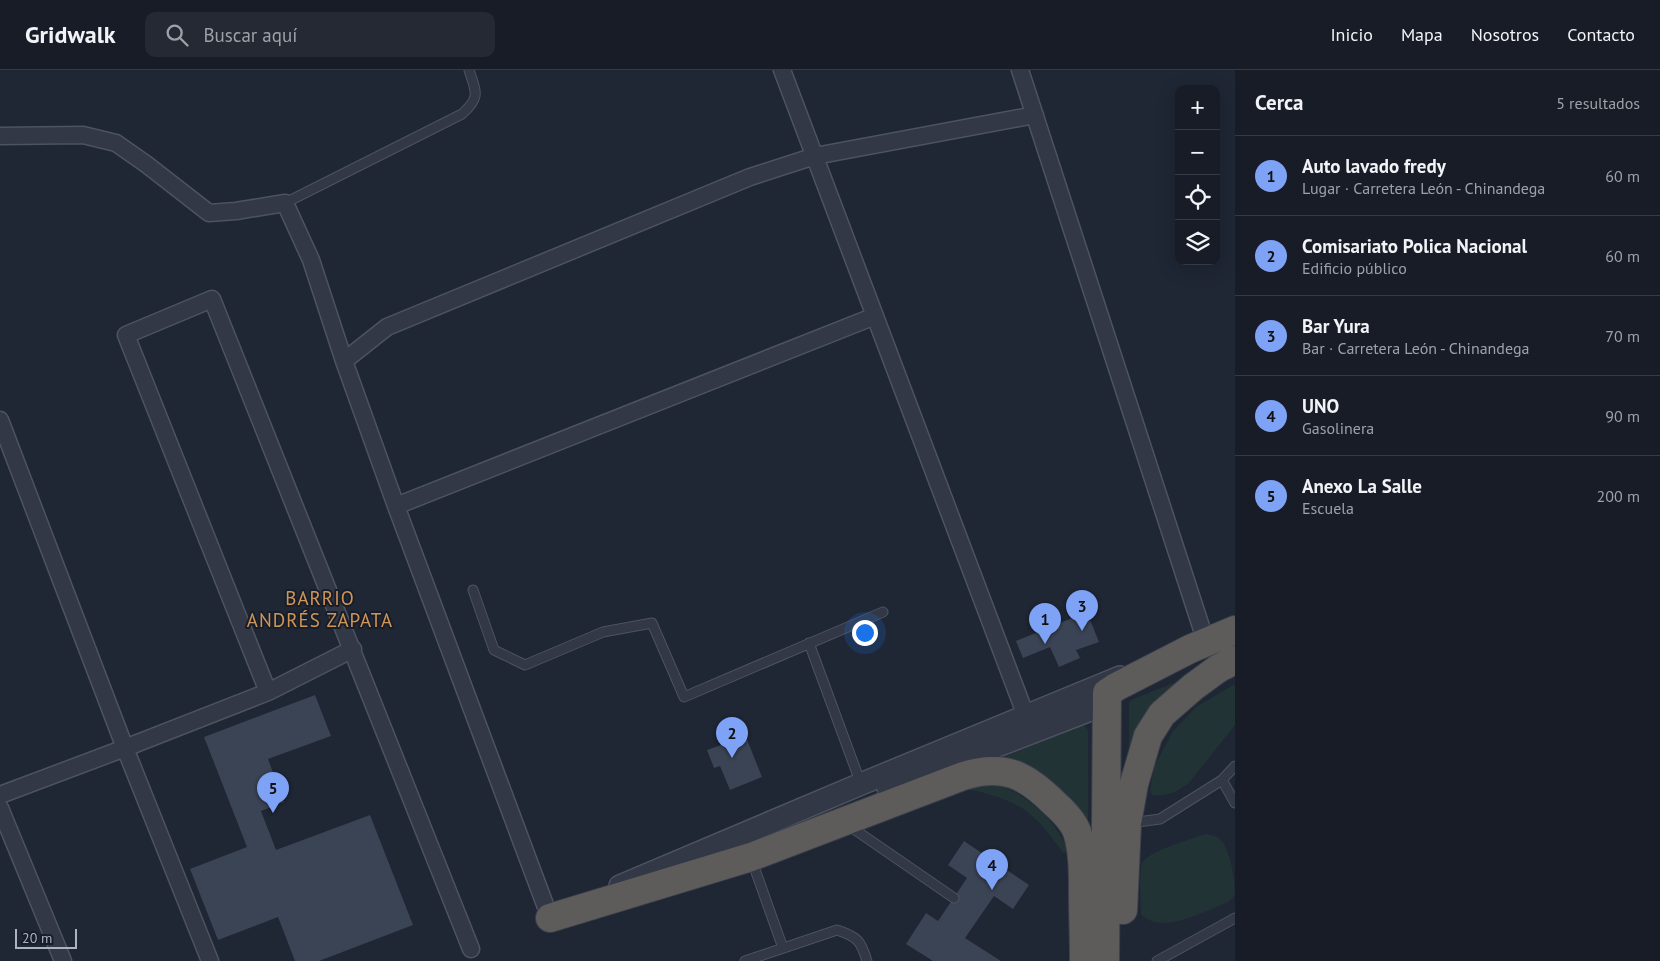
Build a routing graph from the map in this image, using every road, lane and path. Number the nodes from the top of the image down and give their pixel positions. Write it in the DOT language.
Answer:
graph roads {
  1 [pos="468,70"];
  2 [pos="782,70"];
  3 [pos="1020,70"];
  4 [pos="1035,114"];
  5 [pos="0,136"];
  6 [pos="814,156"];
  7 [pos="285,202"];
  8 [pos="875,316"];
  9 [pos="344,361"];
  10 [pos="0,420"];
  11 [pos="396,506"];
  12 [pos="473,590"];
  13 [pos="882,612"];
  14 [pos="1235,630"];
  15 [pos="809,643"];
  16 [pos="1198,646"];
  17 [pos="353,650"];
  18 [pos="1235,653"];
  19 [pos="1235,660"];
  20 [pos="268,692"];
  21 [pos="1063,701"];
  22 [pos="1102,710"];
  23 [pos="1026,716"];
  24 [pos="125,748"];
  25 [pos="1235,766"];
  26 [pos="1222,780"];
  27 [pos="861,784"];
  28 [pos="0,795"];
  29 [pos="1235,803"];
  30 [pos="0,808"];
  31 [pos="844,822"];
  32 [pos="1127,823"];
  33 [pos="751,857"];
  34 [pos="954,898"];
  35 [pos="550,918"];
  36 [pos="1235,918"];
  37 [pos="783,948"];
  38 [pos="471,949"];
  39 [pos="63,961"];
  40 [pos="210,961"];
  41 [pos="745,961"];
  42 [pos="867,961"];
  43 [pos="1084,961"];
  44 [pos="1105,961"];
  45 [pos="1120,961"];
  46 [pos="1157,961"];
  1 -- 7 [label="lane"];
  2 -- 6 [label="street"];
  3 -- 4 [label="street"];
  4 -- 6 [label="street"];
  4 -- 16 [label="street"];
  5 -- 7 [label="street"];
  6 -- 8 [label="street"];
  6 -- 9 [label="street"];
  7 -- 9 [label="street"];
  8 -- 11 [label="street"];
  8 -- 23 [label="street"];
  9 -- 11 [label="street"];
  10 -- 24 [label="street"];
  11 -- 35 [label="street"];
  12 -- 15 [label="lane"];
  13 -- 15 [label="lane"];
  14 -- 16 [label="highway"];
  15 -- 27 [label="lane"];
  16 -- 21 [label="street"];
  16 -- 22 [label="highway"];
  17 -- 20 [label="street"];
  17 -- 20 [label="street"];
  17 -- 38 [label="street"];
  18 -- 22 [label="highway"];
  19 -- 32 [label="highway"];
  20 -- 24 [label="street"];
  21 -- 22 [label="street"];
  21 -- 23 [label="street"];
  22 -- 35 [label="street"];
  22 -- 44 [label="highway"];
  23 -- 27 [label="street"];
  24 -- 28 [label="street"];
  24 -- 40 [label="street"];
  25 -- 26 [label="lane"];
  26 -- 29 [label="lane"];
  26 -- 32 [label="lane"];
  27 -- 35 [label="street"];
  30 -- 39 [label="street"];
  31 -- 33 [label="highway"];
  31 -- 34 [label="lane"];
  31 -- 43 [label="highway"];
  32 -- 45 [label="highway"];
  33 -- 35 [label="highway"];
  33 -- 37 [label="lane"];
  36 -- 46 [label="lane"];
  37 -- 41 [label="lane"];
  37 -- 42 [label="lane"];
}
